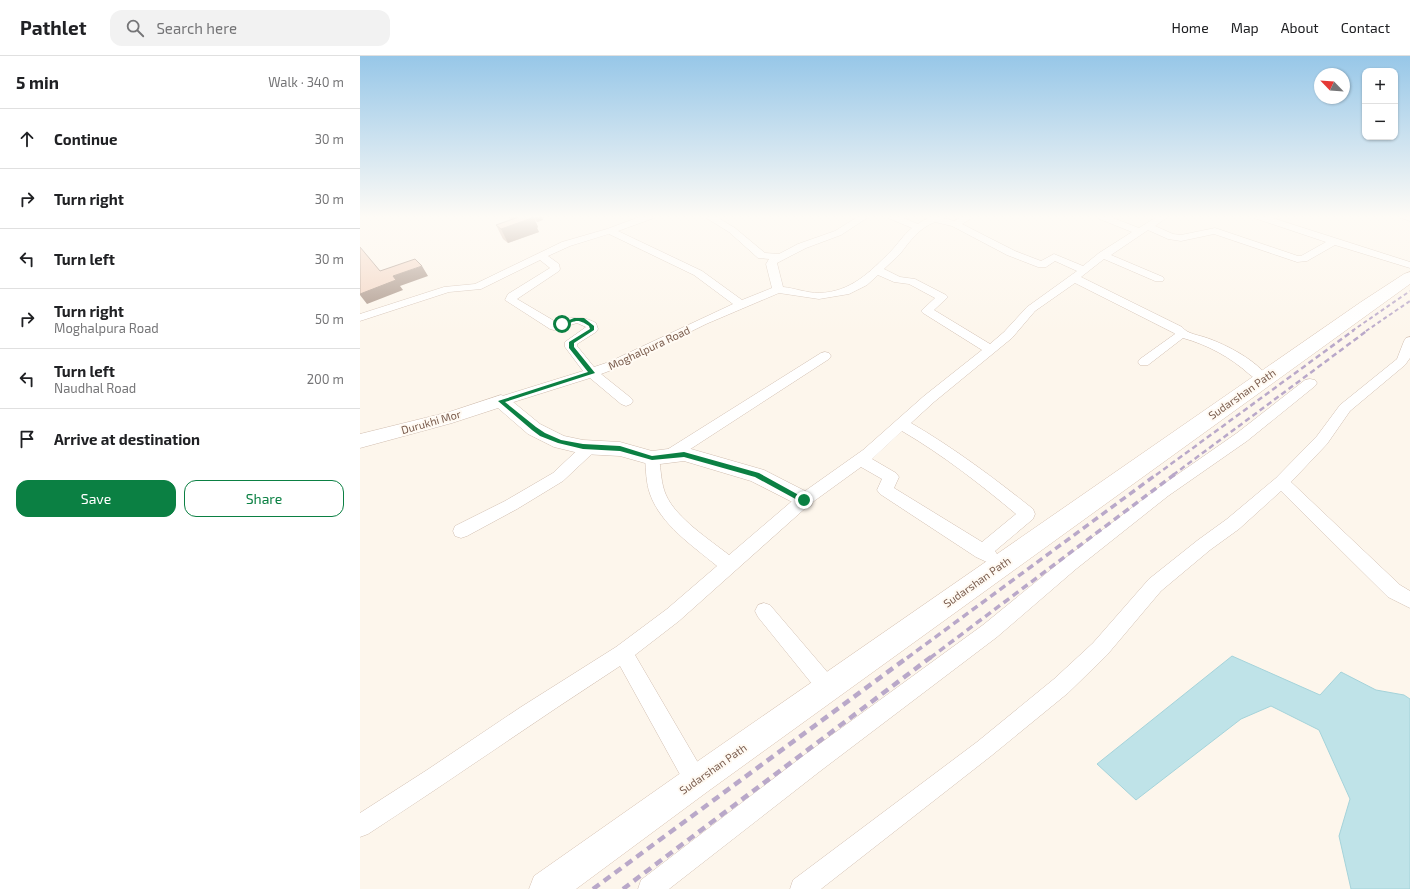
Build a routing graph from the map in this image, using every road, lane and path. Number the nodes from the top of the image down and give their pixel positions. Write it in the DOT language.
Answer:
graph roads {
  1 [pos="660,255"];
  2 [pos="761,255"];
  3 [pos="783,255"];
  4 [pos="893,255"];
  5 [pos="1016,255"];
  6 [pos="1103,255"];
  7 [pos="1285,255"];
  8 [pos="1311,255"];
  9 [pos="1377,255"];
  10 [pos="541,256"];
  11 [pos="779,257"];
  12 [pos="1410,265"];
  13 [pos="877,270"];
  14 [pos="1079,274"];
  15 [pos="1410,277"];
  16 [pos="1159,279"];
  17 [pos="774,290"];
  18 [pos="741,305"];
  19 [pos="360,318"];
  20 [pos="1181,334"];
  21 [pos="1410,341"];
  22 [pos="990,349"];
  23 [pos="825,356"];
  24 [pos="1144,362"];
  25 [pos="592,373"];
  26 [pos="1263,379"];
  27 [pos="1310,383"];
  28 [pos="501,401"];
  29 [pos="626,401"];
  30 [pos="901,424"];
  31 [pos="360,441"];
  32 [pos="592,446"];
  33 [pos="670,455"];
  34 [pos="652,458"];
  35 [pos="860,459"];
  36 [pos="1281,482"];
  37 [pos="804,500"];
  38 [pos="461,531"];
  39 [pos="1008,531"];
  40 [pos="1029,545"];
  41 [pos="992,558"];
  42 [pos="730,566"];
  43 [pos="1410,600"];
  44 [pos="764,611"];
  45 [pos="623,653"];
  46 [pos="828,688"];
  47 [pos="696,781"];
  48 [pos="360,826"];
  49 [pos="547,889"];
  50 [pos="650,889"];
  51 [pos="802,889"];
  1 -- 18 [label="street"];
  2 -- 11 [label="street"];
  3 -- 11 [label="street"];
  4 -- 13 [label="street"];
  5 -- 14 [label="street"];
  6 -- 14 [label="street"];
  6 -- 16 [label="street"];
  7 -- 8 [label="street"];
  9 -- 12 [label="street"];
  10 -- 19 [label="street"];
  10 -- 25 [label="street"];
  11 -- 17 [label="street"];
  13 -- 17 [label="street"];
  13 -- 22 [label="street"];
  14 -- 20 [label="street"];
  14 -- 22 [label="street"];
  15 -- 26 [label="main road, Sudarshan Path"];
  17 -- 18 [label="street, Moghalpura Road"];
  18 -- 25 [label="street, Moghalpura Road"];
  20 -- 24 [label="street"];
  20 -- 26 [label="street"];
  21 -- 36 [label="street"];
  22 -- 30 [label="street"];
  23 -- 33 [label="street"];
  25 -- 28 [label="street, Moghalpura Road"];
  25 -- 29 [label="street"];
  26 -- 40 [label="main road, Sudarshan Path"];
  27 -- 50 [label="street"];
  28 -- 31 [label="street, Durukhi Mor"];
  28 -- 32 [label="street"];
  30 -- 35 [label="street"];
  30 -- 39 [label="street"];
  32 -- 34 [label="street"];
  32 -- 38 [label="street"];
  33 -- 34 [label="street"];
  33 -- 37 [label="street"];
  34 -- 42 [label="street"];
  35 -- 37 [label="street"];
  35 -- 41 [label="street"];
  36 -- 43 [label="street"];
  36 -- 51 [label="street"];
  37 -- 42 [label="street"];
  39 -- 40 [label="street"];
  39 -- 41 [label="street"];
  40 -- 41 [label="main road, Sudarshan Path"];
  41 -- 46 [label="main road, Sudarshan Path"];
  42 -- 45 [label="street"];
  44 -- 46 [label="street"];
  45 -- 47 [label="street"];
  45 -- 48 [label="street"];
  46 -- 47 [label="main road, Sudarshan Path"];
  47 -- 49 [label="main road, Sudarshan Path"];
}
